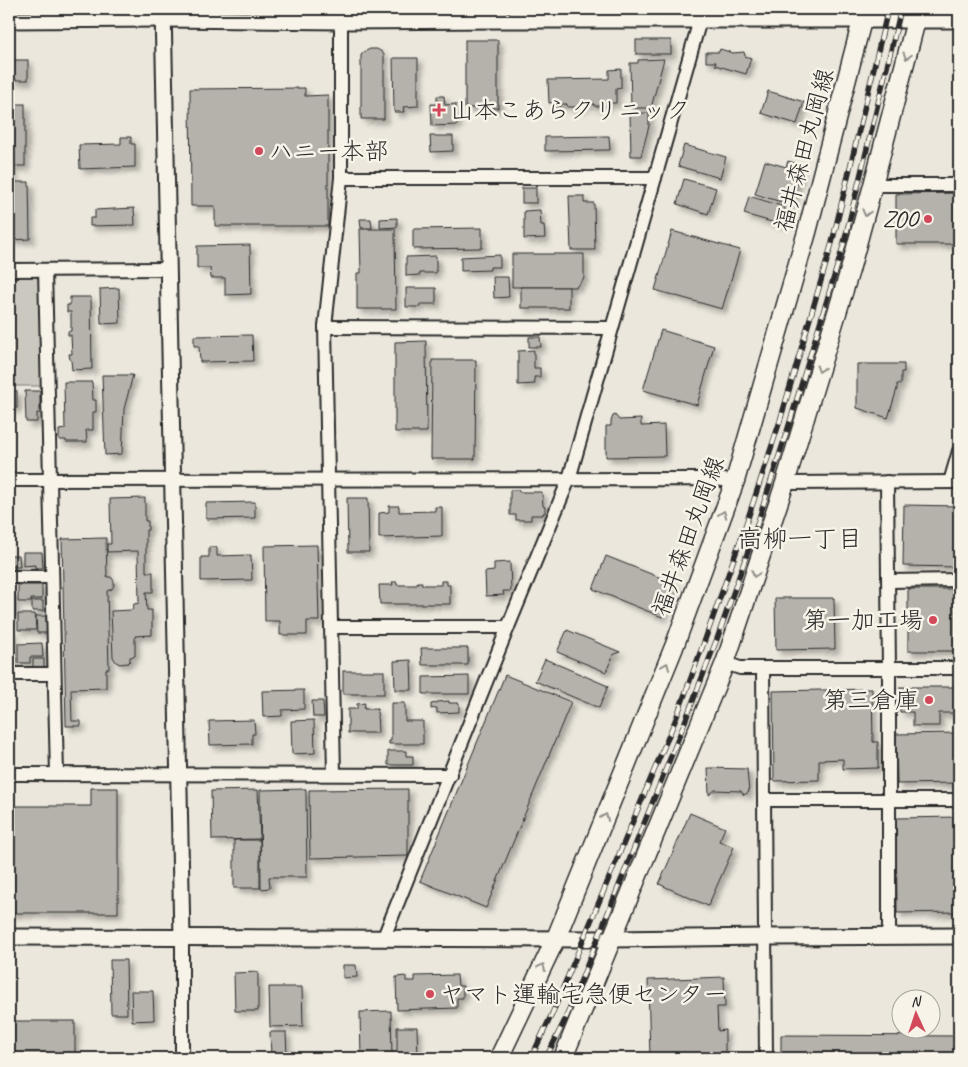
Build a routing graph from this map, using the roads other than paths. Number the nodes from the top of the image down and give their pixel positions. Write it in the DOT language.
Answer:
graph roads {
  1 [pos="163,14"];
  2 [pos="501,14"];
  3 [pos="863,14"];
  4 [pos="918,15"];
  5 [pos="9,20"];
  6 [pos="700,20"];
  7 [pos="959,20"];
  8 [pos="341,21"];
  9 [pos="341,178"];
  10 [pos="655,178"];
  11 [pos="873,185"];
  12 [pos="959,185"];
  13 [pos="168,269"];
  14 [pos="9,270"];
  15 [pos="44,270"];
  16 [pos="325,327"];
  17 [pos="612,328"];
  18 [pos="959,451"];
  19 [pos="328,479"];
  20 [pos="569,479"];
  21 [pos="9,480"];
  22 [pos="50,480"];
  23 [pos="172,480"];
  24 [pos="735,480"];
  25 [pos="888,482"];
  26 [pos="954,482"];
  27 [pos="785,483"];
  28 [pos="9,576"];
  29 [pos="52,576"];
  30 [pos="959,580"];
  31 [pos="889,581"];
  32 [pos="331,627"];
  33 [pos="508,628"];
  34 [pos="725,664"];
  35 [pos="763,668"];
  36 [pos="889,668"];
  37 [pos="959,668"];
  38 [pos="9,674"];
  39 [pos="54,674"];
  40 [pos="9,774"];
  41 [pos="56,774"];
  42 [pos="334,774"];
  43 [pos="178,775"];
  44 [pos="450,775"];
  45 [pos="764,800"];
  46 [pos="889,800"];
  47 [pos="959,800"];
  48 [pos="889,936"];
  49 [pos="959,936"];
  50 [pos="9,937"];
  51 [pos="384,937"];
  52 [pos="765,937"];
  53 [pos="182,938"];
  54 [pos="556,938"];
  55 [pos="612,938"];
  56 [pos="182,1058"];
  57 [pos="499,1058"];
  58 [pos="563,1058"];
  59 [pos="766,1058"];
  1 -- 5 [label="street"];
  1 -- 8 [label="street"];
  1 -- 13 [label="street"];
  2 -- 6 [label="street"];
  2 -- 8 [label="street"];
  3 -- 4 [label="street"];
  3 -- 6 [label="street"];
  3 -- 24 [label="main road, 福井森田丸岡線"];
  4 -- 7 [label="street"];
  4 -- 11 [label="main road, one-way"];
  6 -- 10 [label="street"];
  8 -- 9 [label="street"];
  9 -- 10 [label="street"];
  9 -- 16 [label="street"];
  10 -- 17 [label="street"];
  11 -- 12 [label="street"];
  11 -- 27 [label="main road, one-way"];
  13 -- 15 [label="street"];
  13 -- 23 [label="street"];
  14 -- 15 [label="street"];
  15 -- 22 [label="street"];
  16 -- 17 [label="street"];
  16 -- 19 [label="street"];
  17 -- 20 [label="street"];
  18 -- 26 [label="street"];
  19 -- 20 [label="street"];
  19 -- 23 [label="street"];
  19 -- 32 [label="street"];
  20 -- 24 [label="street"];
  20 -- 33 [label="street"];
  21 -- 22 [label="street"];
  22 -- 23 [label="street"];
  22 -- 29 [label="street"];
  23 -- 43 [label="street"];
  54 -- 24 [label="main road, 福井森田丸岡線, one-way"];
  25 -- 26 [label="street"];
  25 -- 27 [label="street"];
  25 -- 31 [label="street"];
  27 -- 34 [label="main road, one-way"];
  28 -- 29 [label="street"];
  29 -- 39 [label="street"];
  30 -- 31 [label="street"];
  31 -- 36 [label="street"];
  32 -- 33 [label="street"];
  32 -- 42 [label="street"];
  33 -- 44 [label="street"];
  34 -- 35 [label="street"];
  34 -- 55 [label="main road"];
  35 -- 36 [label="street"];
  35 -- 45 [label="street"];
  36 -- 37 [label="street"];
  36 -- 46 [label="street"];
  38 -- 39 [label="street"];
  39 -- 41 [label="street"];
  40 -- 41 [label="street"];
  41 -- 43 [label="street"];
  42 -- 43 [label="street"];
  42 -- 44 [label="street"];
  43 -- 53 [label="street"];
  44 -- 51 [label="street"];
  45 -- 46 [label="street"];
  45 -- 52 [label="street"];
  46 -- 47 [label="street"];
  46 -- 48 [label="street"];
  48 -- 49 [label="street"];
  48 -- 52 [label="street"];
  50 -- 53 [label="street"];
  51 -- 53 [label="street"];
  51 -- 54 [label="street"];
  52 -- 55 [label="street"];
  52 -- 59 [label="street"];
  53 -- 56 [label="street"];
  54 -- 55 [label="street"];
  57 -- 54 [label="main road, 福井森田丸岡線, one-way"];
  55 -- 58 [label="main road"];
}
